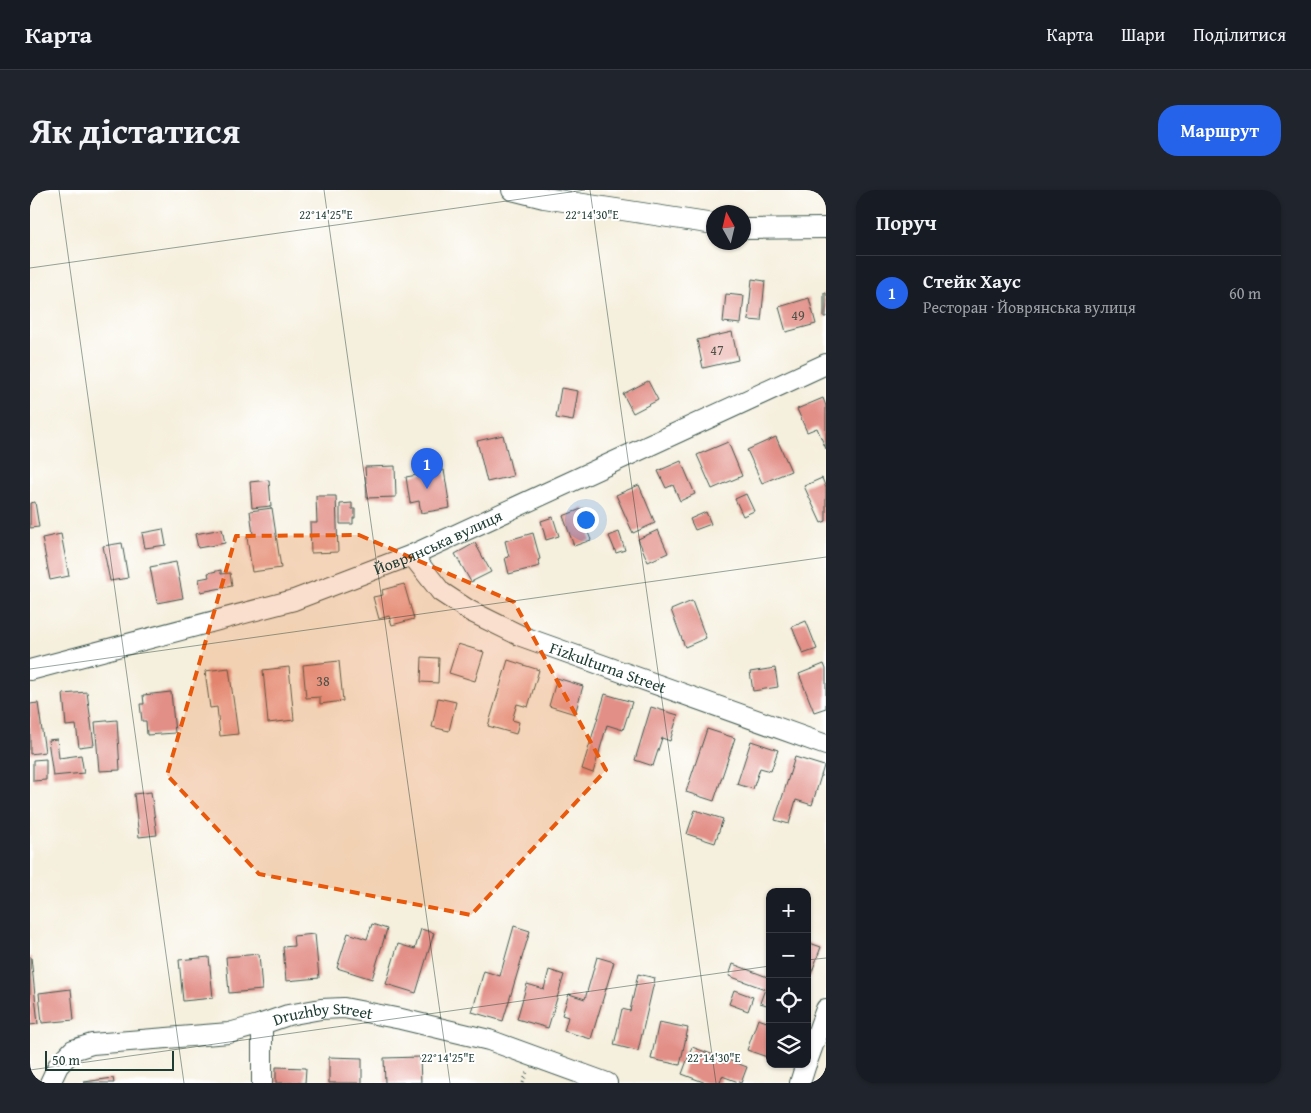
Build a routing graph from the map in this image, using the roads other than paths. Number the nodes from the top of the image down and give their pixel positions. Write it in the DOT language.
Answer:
graph roads {
  1 [pos="512,190"];
  2 [pos="706,223"];
  3 [pos="826,228"];
  4 [pos="751,229"];
  5 [pos="826,364"];
  6 [pos="412,555"];
  7 [pos="30,670"];
  8 [pos="826,745"];
  9 [pos="826,1010"];
  10 [pos="262,1024"];
  11 [pos="811,1052"];
  12 [pos="805,1068"];
  13 [pos="50,1083"];
  14 [pos="262,1083"];
  15 [pos="607,1083"];
  16 [pos="800,1083"];
  1 -- 2 [label="street"];
  3 -- 4 [label="street"];
  5 -- 6 [label="street, Йоврянська вулиця"];
  6 -- 7 [label="street, Йоврянська вулиця"];
  6 -- 8 [label="street, Fizkulturna Street"];
  9 -- 11 [label="street"];
  10 -- 13 [label="street, Druzhby Street"];
  10 -- 14 [label="street"];
  10 -- 15 [label="street, Druzhby Street"];
  12 -- 16 [label="street"];
}
